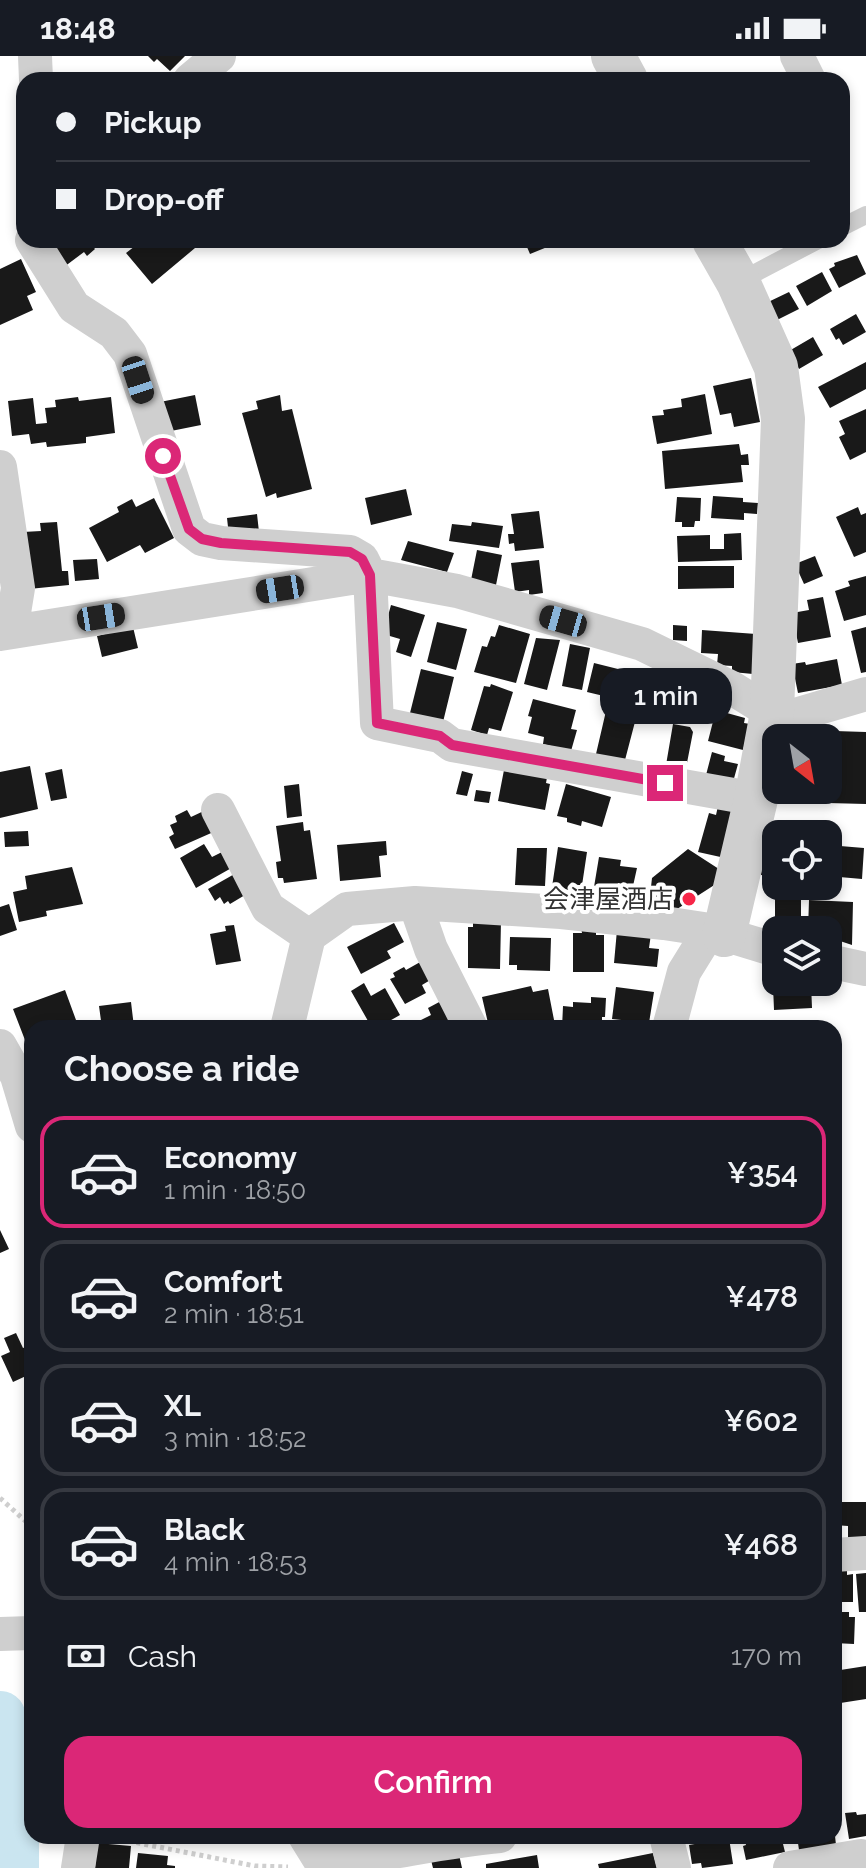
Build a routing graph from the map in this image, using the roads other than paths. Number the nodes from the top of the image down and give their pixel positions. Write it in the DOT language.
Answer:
graph roads {
  1 [pos="219,56"];
  2 [pos="200,72"];
  3 [pos="37,248"];
  4 [pos="719,248"];
  5 [pos="803,248"];
  6 [pos="738,282"];
  7 [pos="0,467"];
  8 [pos="370,575"];
  9 [pos="6,633"];
  10 [pos="866,694"];
  11 [pos="772,713"];
  12 [pos="756,799"];
  13 [pos="218,810"];
  14 [pos="415,903"];
  15 [pos="717,932"];
  16 [pos="309,936"];
  17 [pos="762,946"];
  18 [pos="842,964"];
  19 [pos="866,969"];
  20 [pos="289,1020"];
  21 [pos="467,1020"];
  22 [pos="671,1020"];
  23 [pos="3,1059"];
  24 [pos="24,1099"];
  25 [pos="866,1553"];
  26 [pos="842,1554"];
  27 [pos="82,1844"];
  28 [pos="450,1844"];
  29 [pos="668,1844"];
  30 [pos="313,1849"];
  31 [pos="367,1863"];
  32 [pos="78,1868"];
  33 [pos="674,1868"];
  34 [pos="790,1868"];
  35 [pos="864,1868"];
  1 -- 2 [label="street"];
  3 -- 8 [label="street"];
  4 -- 6 [label="street"];
  5 -- 6 [label="lane"];
  6 -- 11 [label="street"];
  7 -- 9 [label="street"];
  8 -- 9 [label="street"];
  8 -- 11 [label="street"];
  8 -- 12 [label="street"];
  10 -- 11 [label="street"];
  11 -- 12 [label="street"];
  12 -- 15 [label="street"];
  13 -- 16 [label="street"];
  14 -- 15 [label="street"];
  14 -- 16 [label="street"];
  14 -- 21 [label="street"];
  15 -- 17 [label="street"];
  15 -- 22 [label="street"];
  16 -- 20 [label="street"];
  18 -- 19 [label="street"];
  23 -- 24 [label="street"];
  25 -- 26 [label="street"];
  27 -- 32 [label="street"];
  28 -- 31 [label="street"];
  29 -- 33 [label="street"];
  30 -- 31 [label="street"];
  34 -- 35 [label="street"];
}
